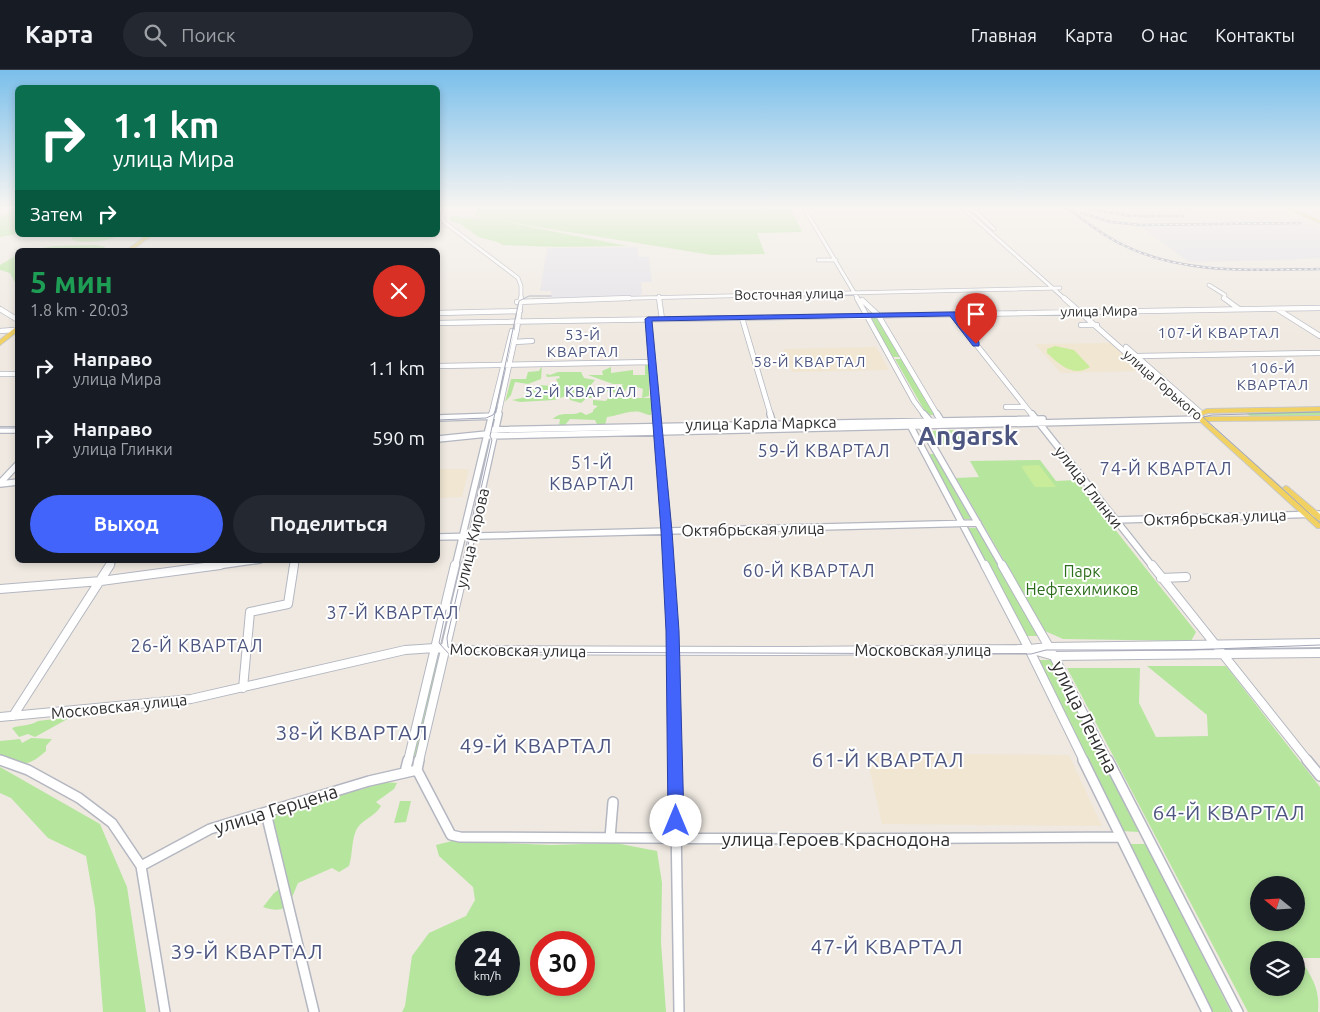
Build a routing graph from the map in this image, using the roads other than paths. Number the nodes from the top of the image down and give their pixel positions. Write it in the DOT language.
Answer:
graph roads {
  1 [pos="483,252"];
  2 [pos="831,252"];
  3 [pos="1013,252"];
  4 [pos="1019,252"];
  5 [pos="818,260"];
  6 [pos="836,260"];
  7 [pos="1025,262"];
  8 [pos="1030,262"];
  9 [pos="521,281"];
  10 [pos="1209,285"];
  11 [pos="1057,288"];
  12 [pos="856,293"];
  13 [pos="659,296"];
  14 [pos="861,304"];
  15 [pos="519,308"];
  16 [pos="1276,308"];
  17 [pos="1320,308"];
  18 [pos="0,309"];
  19 [pos="1238,309"];
  20 [pos="1038,312"];
  21 [pos="1082,312"];
  22 [pos="1088,312"];
  23 [pos="440,313"];
  24 [pos="952,314"];
  25 [pos="878,315"];
  26 [pos="866,316"];
  27 [pos="15,318"];
  28 [pos="742,318"];
  29 [pos="648,319"];
  30 [pos="662,319"];
  31 [pos="1045,319"];
  32 [pos="516,321"];
  33 [pos="440,323"];
  34 [pos="1097,325"];
  35 [pos="1081,326"];
  36 [pos="1308,328"];
  37 [pos="1320,328"];
  38 [pos="15,329"];
  39 [pos="15,330"];
  40 [pos="0,332"];
  41 [pos="1320,336"];
  42 [pos="532,341"];
  43 [pos="514,342"];
  44 [pos="0,343"];
  45 [pos="1320,353"];
  46 [pos="1131,356"];
  47 [pos="1137,356"];
  48 [pos="892,358"];
  49 [pos="905,358"];
  50 [pos="652,362"];
  51 [pos="506,365"];
  52 [pos="440,366"];
  53 [pos="0,374"];
  54 [pos="15,374"];
  55 [pos="1173,394"];
  56 [pos="1180,394"];
  57 [pos="1006,407"];
  58 [pos="1025,407"];
  59 [pos="1320,409"];
  60 [pos="1202,417"];
  61 [pos="494,418"];
  62 [pos="1320,418"];
  63 [pos="440,419"];
  64 [pos="914,420"];
  65 [pos="928,420"];
  66 [pos="1037,421"];
  67 [pos="773,423"];
  68 [pos="940,424"];
  69 [pos="657,425"];
  70 [pos="922,426"];
  71 [pos="911,427"];
  72 [pos="0,428"];
  73 [pos="15,428"];
  74 [pos="775,430"];
  75 [pos="658,432"];
  76 [pos="490,433"];
  77 [pos="440,438"];
  78 [pos="15,467"];
  79 [pos="15,482"];
  80 [pos="0,483"];
  81 [pos="1316,515"];
  82 [pos="1115,520"];
  83 [pos="963,523"];
  84 [pos="978,523"];
  85 [pos="1320,526"];
  86 [pos="666,531"];
  87 [pos="472,535"];
  88 [pos="462,536"];
  89 [pos="440,537"];
  90 [pos="111,563"];
  91 [pos="237,563"];
  92 [pos="295,563"];
  93 [pos="1186,577"];
  94 [pos="1161,578"];
  95 [pos="100,581"];
  96 [pos="0,589"];
  97 [pos="1320,643"];
  98 [pos="1217,646"];
  99 [pos="1049,647"];
  100 [pos="435,648"];
  101 [pos="446,649"];
  102 [pos="1029,650"];
  103 [pos="673,651"];
  104 [pos="1320,653"];
  105 [pos="1223,655"];
  106 [pos="1054,656"];
  107 [pos="243,688"];
  108 [pos="13,716"];
  109 [pos="0,718"];
  110 [pos="0,760"];
  111 [pos="417,770"];
  112 [pos="405,772"];
  113 [pos="1320,776"];
  114 [pos="613,802"];
  115 [pos="266,812"];
  116 [pos="1121,837"];
  117 [pos="610,838"];
  118 [pos="676,838"];
  119 [pos="141,866"];
  120 [pos="165,1012"];
  121 [pos="314,1012"];
  122 [pos="679,1012"];
  123 [pos="1207,1012"];
  124 [pos="1238,1012"];
  1 -- 9 [label="street"];
  2 -- 6 [label="street"];
  3 -- 7 [label="street, улица Горького"];
  4 -- 8 [label="street, улица Горького"];
  5 -- 6 [label="street"];
  6 -- 12 [label="street"];
  7 -- 8 [label="street"];
  7 -- 11 [label="street, улица Горького"];
  8 -- 11 [label="street, улица Горького"];
  9 -- 15 [label="street, улица Кирова"];
  9 -- 15 [label="street, улица Кирова"];
  10 -- 19 [label="street"];
  11 -- 12 [label="street, Восточная улица"];
  11 -- 21 [label="street, улица Горького"];
  11 -- 22 [label="street, улица Горького"];
  12 -- 13 [label="street, Восточная улица"];
  12 -- 14 [label="street"];
  12 -- 25 [label="street"];
  13 -- 15 [label="street, Восточная улица"];
  13 -- 30 [label="street"];
  14 -- 25 [label="street"];
  14 -- 26 [label="street"];
  15 -- 23 [label="street, Восточная улица"];
  15 -- 32 [label="street, улица Кирова"];
  16 -- 17 [label="street, улица Мира"];
  16 -- 19 [label="street, улица Мира"];
  16 -- 36 [label="street"];
  18 -- 27 [label="street"];
  19 -- 22 [label="street, улица Мира"];
  20 -- 21 [label="street, улица Мира"];
  20 -- 24 [label="street, улица Мира"];
  20 -- 31 [label="street"];
  21 -- 22 [label="street, улица Мира"];
  21 -- 34 [label="street, улица Горького"];
  22 -- 47 [label="street, улица Горького"];
  24 -- 25 [label="street, улица Мира"];
  24 -- 58 [label="street, улица Глинки"];
  25 -- 26 [label="street, улица Мира"];
  25 -- 49 [label="street"];
  26 -- 28 [label="street, улица Мира"];
  26 -- 48 [label="street"];
  28 -- 30 [label="street, улица Мира"];
  28 -- 67 [label="street"];
  29 -- 30 [label="street, улица Мира"];
  29 -- 32 [label="street, улица Мира"];
  29 -- 50 [label="street"];
  32 -- 33 [label="street, улица Мира"];
  32 -- 43 [label="street, улица Кирова"];
  32 -- 51 [label="street, улица Кирова"];
  34 -- 35 [label="street"];
  34 -- 46 [label="street, улица Горького"];
  36 -- 37 [label="street"];
  36 -- 41 [label="street"];
  38 -- 40 [label="street"];
  39 -- 44 [label="main road"];
  42 -- 43 [label="street"];
  43 -- 51 [label="street, улица Кирова"];
  45 -- 47 [label="street"];
  46 -- 47 [label="street"];
  46 -- 55 [label="street, улица Горького"];
  47 -- 56 [label="street, улица Горького"];
  48 -- 49 [label="street"];
  48 -- 65 [label="street"];
  49 -- 68 [label="street"];
  50 -- 51 [label="street"];
  50 -- 69 [label="street"];
  51 -- 52 [label="street"];
  51 -- 61 [label="street, улица Кирова"];
  53 -- 54 [label="street"];
  55 -- 56 [label="street"];
  55 -- 60 [label="street, улица Горького"];
  56 -- 60 [label="street, улица Горького"];
  57 -- 58 [label="street"];
  58 -- 66 [label="street, улица Глинки"];
  59 -- 60 [label="main road, улица Карла Маркса"];
  60 -- 62 [label="main road, улица Карла Маркса"];
  60 -- 66 [label="street, улица Карла Маркса"];
  60 -- 81 [label="main road, улица Горького"];
  61 -- 63 [label="street"];
  61 -- 76 [label="street, улица Кирова"];
  64 -- 65 [label="street, улица Карла Маркса"];
  64 -- 67 [label="street, улица Карла Маркса"];
  64 -- 70 [label="street"];
  64 -- 71 [label="street"];
  65 -- 68 [label="street"];
  66 -- 68 [label="street, улица Карла Маркса"];
  66 -- 82 [label="street, улица Глинки"];
  67 -- 69 [label="street, улица Карла Маркса"];
  67 -- 74 [label="street"];
  68 -- 70 [label="street, улица Карла Маркса"];
  69 -- 75 [label="street"];
  69 -- 76 [label="street, улица Карла Маркса"];
  70 -- 71 [label="street, улица Карла Маркса"];
  70 -- 84 [label="street, улица Ленина"];
  71 -- 74 [label="street, улица Карла Маркса"];
  71 -- 83 [label="street, улица Ленина"];
  72 -- 73 [label="street"];
  74 -- 75 [label="street, улица Карла Маркса"];
  75 -- 76 [label="street, улица Карла Маркса"];
  75 -- 86 [label="street"];
  76 -- 77 [label="street"];
  76 -- 87 [label="street, улица Кирова"];
  76 -- 88 [label="street, улица Кирова"];
  78 -- 80 [label="street"];
  79 -- 80 [label="street"];
  81 -- 82 [label="street, Октябрьская улица"];
  81 -- 85 [label="main road, улица Горького"];
  82 -- 94 [label="street, улица Глинки"];
  83 -- 84 [label="street, Октябрьская улица"];
  83 -- 86 [label="street, Октябрьская улица"];
  83 -- 102 [label="street, улица Ленина"];
  84 -- 99 [label="street, улица Ленина"];
  86 -- 87 [label="street, Октябрьская улица"];
  86 -- 103 [label="street"];
  87 -- 88 [label="street, Октябрьская улица"];
  87 -- 101 [label="street, улица Кирова"];
  88 -- 89 [label="street, Октябрьская улица"];
  88 -- 100 [label="street, улица Кирова"];
  90 -- 95 [label="street"];
  91 -- 95 [label="street"];
  92 -- 107 [label="street"];
  93 -- 94 [label="street"];
  94 -- 98 [label="street, улица Глинки"];
  95 -- 96 [label="street"];
  95 -- 108 [label="street"];
  97 -- 98 [label="street, Московская улица"];
  98 -- 99 [label="street, Московская улица"];
  98 -- 105 [label="street, улица Глинки"];
  99 -- 102 [label="street, Московская улица"];
  99 -- 106 [label="street, улица Ленина"];
  100 -- 101 [label="street, Московская улица"];
  100 -- 107 [label="street, Московская улица"];
  100 -- 112 [label="street, улица Кирова"];
  101 -- 103 [label="street, Московская улица"];
  101 -- 111 [label="street, улица Кирова"];
  102 -- 103 [label="street, Московская улица"];
  102 -- 106 [label="street, Московская улица"];
  102 -- 116 [label="street, улица Ленина"];
  103 -- 118 [label="street"];
  104 -- 105 [label="street, Московская улица"];
  105 -- 106 [label="street, Московская улица"];
  105 -- 113 [label="street, улица Глинки"];
  106 -- 124 [label="street, улица Ленина"];
  107 -- 108 [label="street, Московская улица"];
  108 -- 109 [label="street, Московская улица"];
  110 -- 119 [label="street"];
  111 -- 112 [label="street, улица Герцена"];
  111 -- 117 [label="street, улица Героев Краснодона"];
  112 -- 115 [label="street, улица Герцена"];
  114 -- 117 [label="street"];
  115 -- 119 [label="street, улица Герцена"];
  115 -- 121 [label="street"];
  116 -- 118 [label="street, улица Героев Краснодона"];
  116 -- 123 [label="street, улица Ленина"];
  117 -- 118 [label="street, улица Героев Краснодона"];
  118 -- 122 [label="street"];
  119 -- 120 [label="street"];
}
